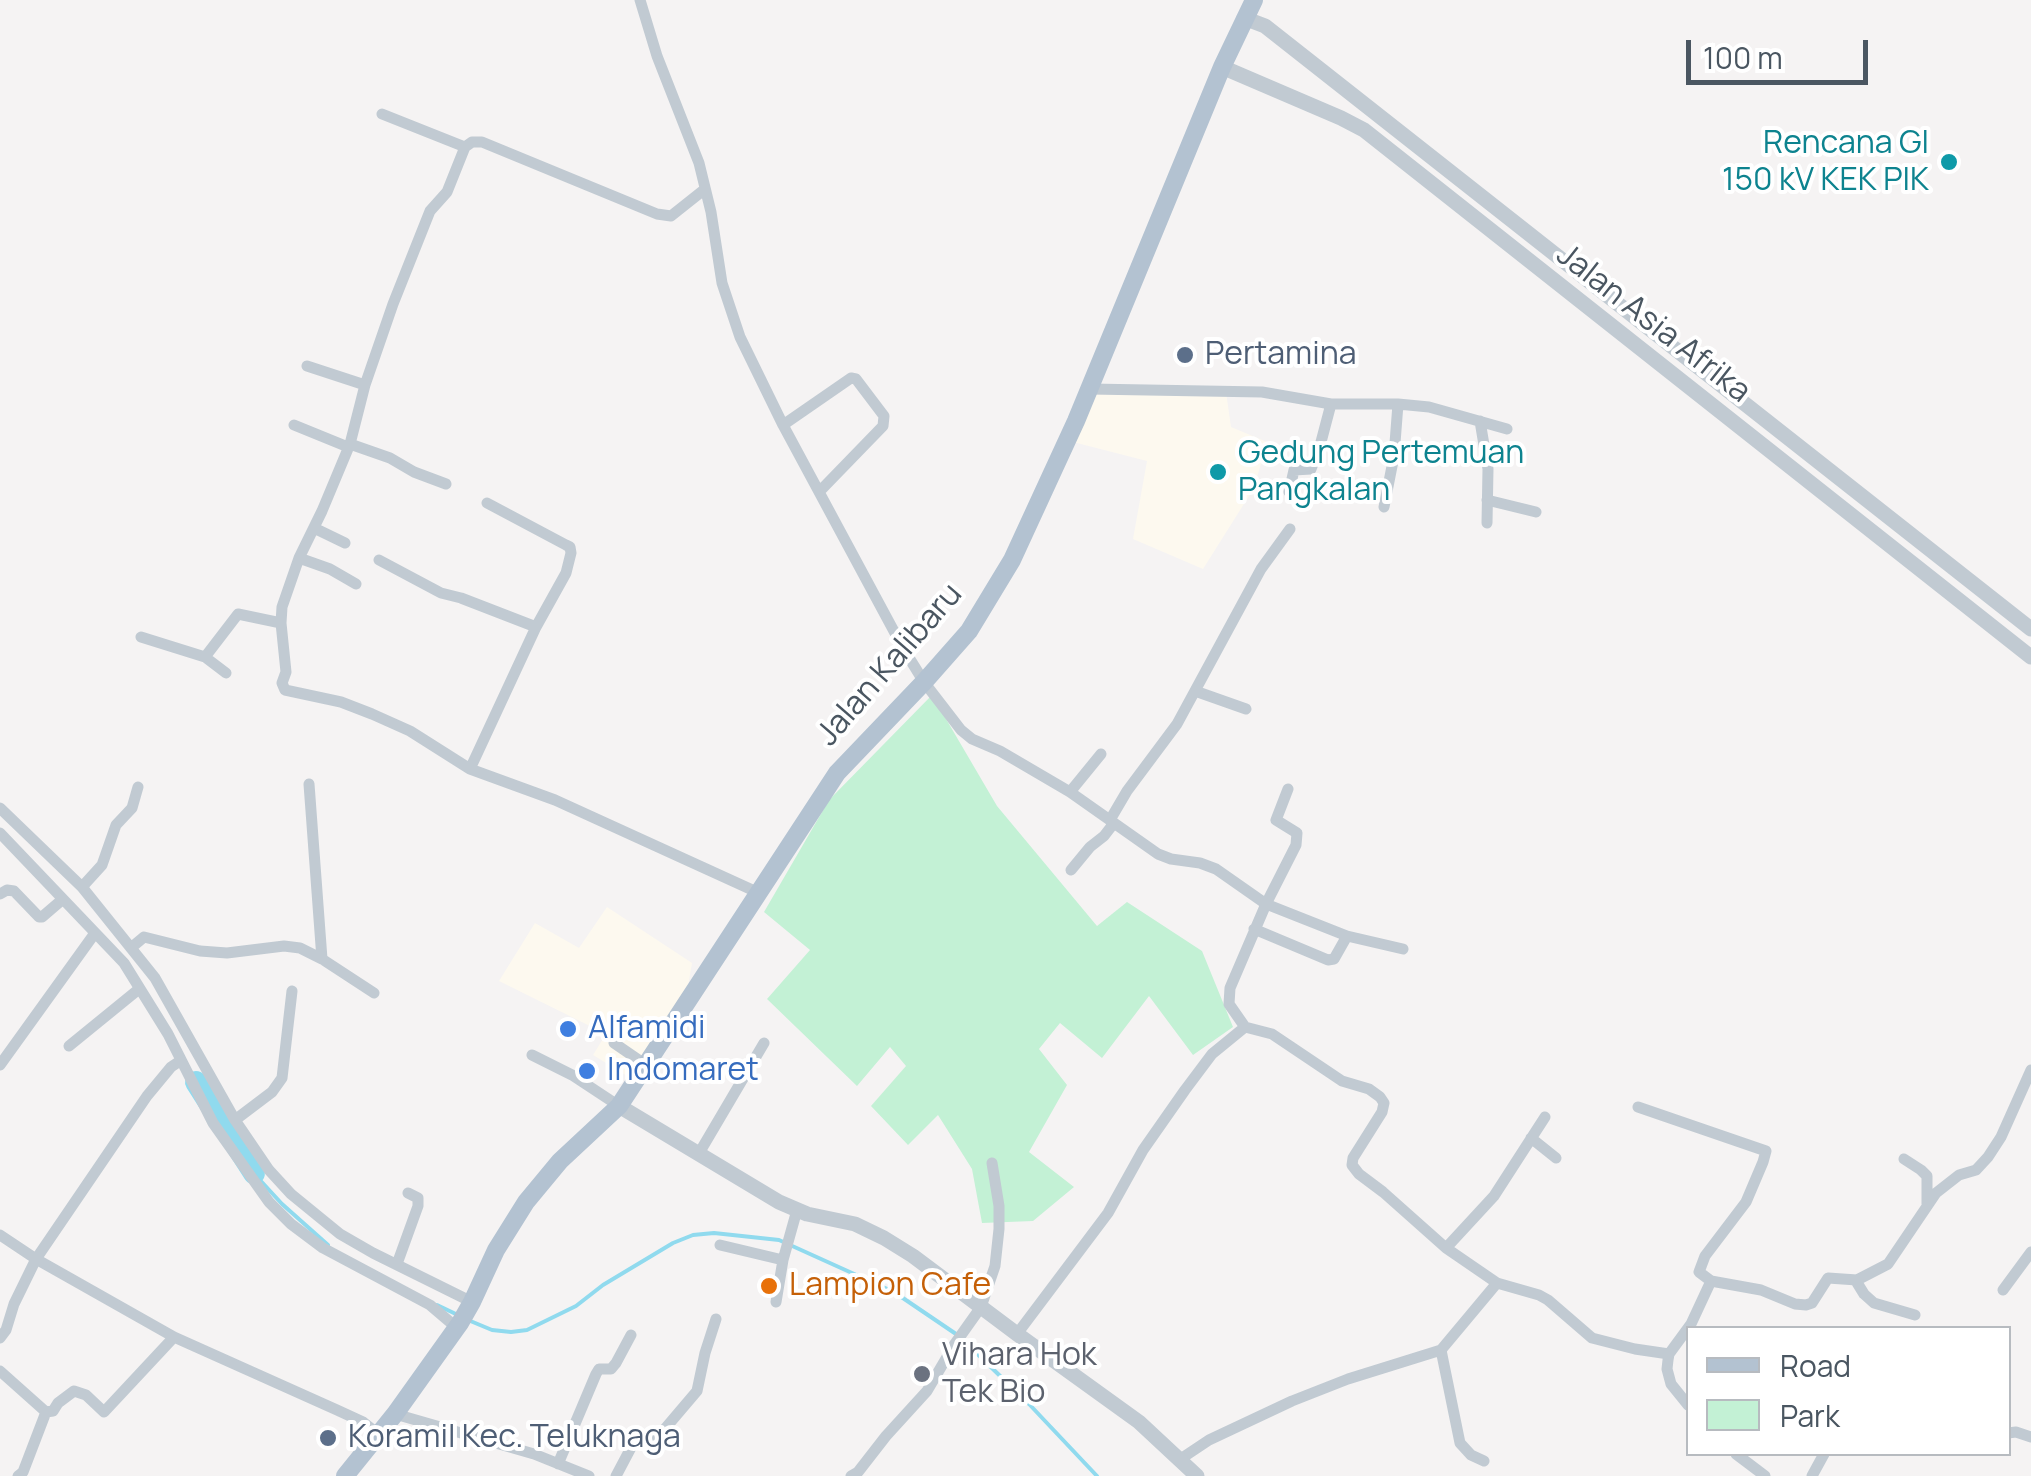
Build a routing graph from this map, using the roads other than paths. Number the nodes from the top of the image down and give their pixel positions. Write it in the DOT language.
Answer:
graph roads {
  1 [pos="640,0"];
  2 [pos="1254,0"];
  3 [pos="1244,18"];
  4 [pos="1222,67"];
  5 [pos="382,114"];
  6 [pos="465,147"];
  7 [pos="705,189"];
  8 [pos="307,366"];
  9 [pos="365,385"];
  10 [pos="1090,389"];
  11 [pos="1331,404"];
  12 [pos="1398,404"];
  13 [pos="1480,421"];
  14 [pos="783,425"];
  15 [pos="294,426"];
  16 [pos="1507,429"];
  17 [pos="349,446"];
  18 [pos="446,484"];
  19 [pos="819,492"];
  20 [pos="1289,492"];
  21 [pos="1488,500"];
  22 [pos="487,503"];
  23 [pos="1384,507"];
  24 [pos="1536,512"];
  25 [pos="1486,523"];
  26 [pos="314,528"];
  27 [pos="1290,529"];
  28 [pos="345,544"];
  29 [pos="299,558"];
  30 [pos="379,560"];
  31 [pos="356,584"];
  32 [pos="280,623"];
  33 [pos="536,627"];
  34 [pos="2031,629"];
  35 [pos="142,637"];
  36 [pos="205,657"];
  37 [pos="2031,657"];
  38 [pos="226,673"];
  39 [pos="924,682"];
  40 [pos="1195,690"];
  41 [pos="1246,709"];
  42 [pos="1101,754"];
  43 [pos="470,768"];
  44 [pos="310,784"];
  45 [pos="138,786"];
  46 [pos="1288,789"];
  47 [pos="1070,792"];
  48 [pos="0,808"];
  49 [pos="1112,821"];
  50 [pos="0,834"];
  51 [pos="1071,870"];
  52 [pos="82,887"];
  53 [pos="759,893"];
  54 [pos="0,894"];
  55 [pos="63,899"];
  56 [pos="1266,904"];
  57 [pos="1254,929"];
  58 [pos="95,933"];
  59 [pos="1347,936"];
  60 [pos="132,947"];
  61 [pos="1403,949"];
  62 [pos="322,959"];
  63 [pos="140,989"];
  64 [pos="292,991"];
  65 [pos="374,993"];
  66 [pos="1245,1027"];
  67 [pos="614,1043"];
  68 [pos="764,1043"];
  69 [pos="69,1046"];
  70 [pos="532,1056"];
  71 [pos="180,1060"];
  72 [pos="0,1065"];
  73 [pos="646,1065"];
  74 [pos="2031,1070"];
  75 [pos="619,1106"];
  76 [pos="1638,1107"];
  77 [pos="1545,1117"];
  78 [pos="235,1120"];
  79 [pos="1531,1138"];
  80 [pos="698,1155"];
  81 [pos="1556,1158"];
  82 [pos="1904,1158"];
  83 [pos="992,1164"];
  84 [pos="408,1193"];
  85 [pos="1927,1204"];
  86 [pos="797,1210"];
  87 [pos="0,1235"];
  88 [pos="720,1245"];
  89 [pos="1446,1248"];
  90 [pos="2031,1252"];
  91 [pos="784,1255"];
  92 [pos="36,1259"];
  93 [pos="396,1264"];
  94 [pos="1711,1281"];
  95 [pos="1856,1281"];
  96 [pos="1497,1283"];
  97 [pos="2003,1290"];
  98 [pos="776,1302"];
  99 [pos="978,1311"];
  100 [pos="464,1315"];
  101 [pos="1915,1315"];
  102 [pos="716,1319"];
  103 [pos="1689,1326"];
  104 [pos="1686,1330"];
  105 [pos="1016,1334"];
  106 [pos="631,1335"];
  107 [pos="174,1337"];
  108 [pos="0,1338"];
  109 [pos="1441,1350"];
  110 [pos="1669,1354"];
  111 [pos="0,1371"];
  112 [pos="1686,1403"];
  113 [pos="46,1412"];
  114 [pos="394,1414"];
  115 [pos="378,1434"];
  116 [pos="1739,1456"];
  117 [pos="1179,1460"];
  118 [pos="1484,1461"];
  119 [pos="558,1464"];
  120 [pos="18,1476"];
  121 [pos="345,1476"];
  122 [pos="590,1476"];
  123 [pos="616,1476"];
  124 [pos="851,1476"];
  125 [pos="1197,1476"];
  126 [pos="1764,1476"];
  1 -- 7 [label="street"];
  2 -- 3 [label="main road, Jalan Kalibaru"];
  3 -- 4 [label="main road, Jalan Kalibaru"];
  3 -- 34 [label="street, Jalan Asia Afrika"];
  4 -- 10 [label="main road, Jalan Kalibaru"];
  4 -- 37 [label="street, Jalan Asia Afrika"];
  5 -- 6 [label="street"];
  6 -- 7 [label="street"];
  6 -- 9 [label="street"];
  7 -- 14 [label="street"];
  8 -- 9 [label="street"];
  9 -- 17 [label="street"];
  10 -- 11 [label="street"];
  10 -- 39 [label="main road, Jalan Kalibaru"];
  11 -- 12 [label="street"];
  11 -- 20 [label="street"];
  12 -- 13 [label="street"];
  12 -- 23 [label="street"];
  13 -- 16 [label="street"];
  13 -- 21 [label="street"];
  14 -- 19 [label="street"];
  14 -- 19 [label="street"];
  15 -- 17 [label="street"];
  17 -- 18 [label="street"];
  17 -- 26 [label="street"];
  19 -- 39 [label="street"];
  21 -- 24 [label="street"];
  21 -- 25 [label="street"];
  22 -- 33 [label="street"];
  26 -- 28 [label="street"];
  26 -- 29 [label="street"];
  27 -- 40 [label="street"];
  29 -- 31 [label="street"];
  29 -- 32 [label="street"];
  30 -- 33 [label="street"];
  32 -- 36 [label="street"];
  32 -- 43 [label="street"];
  33 -- 43 [label="street"];
  35 -- 36 [label="street"];
  36 -- 38 [label="street"];
  39 -- 47 [label="street"];
  39 -- 53 [label="main road, Jalan Kalibaru"];
  40 -- 41 [label="street"];
  40 -- 49 [label="street"];
  42 -- 47 [label="street"];
  43 -- 53 [label="street"];
  44 -- 62 [label="street"];
  45 -- 52 [label="street"];
  46 -- 56 [label="street"];
  47 -- 49 [label="street"];
  48 -- 52 [label="street"];
  49 -- 51 [label="street"];
  49 -- 56 [label="street"];
  50 -- 55 [label="street"];
  52 -- 60 [label="street"];
  53 -- 73 [label="main road, Jalan Kalibaru"];
  54 -- 55 [label="street"];
  55 -- 58 [label="street"];
  56 -- 57 [label="street"];
  56 -- 59 [label="street"];
  57 -- 59 [label="street"];
  57 -- 66 [label="street"];
  58 -- 63 [label="street"];
  58 -- 72 [label="street"];
  59 -- 61 [label="street"];
  60 -- 62 [label="street"];
  60 -- 78 [label="street"];
  62 -- 65 [label="street"];
  63 -- 69 [label="street"];
  63 -- 71 [label="street"];
  64 -- 78 [label="street"];
  66 -- 89 [label="street"];
  66 -- 105 [label="street"];
  67 -- 73 [label="street"];
  68 -- 80 [label="street"];
  70 -- 75 [label="street"];
  71 -- 92 [label="street"];
  71 -- 100 [label="street"];
  73 -- 75 [label="main road, Jalan Kalibaru"];
  74 -- 85 [label="street"];
  75 -- 80 [label="street"];
  75 -- 100 [label="main road, Jalan Kalibaru"];
  76 -- 94 [label="street"];
  77 -- 79 [label="street"];
  78 -- 93 [label="street"];
  79 -- 81 [label="street"];
  79 -- 89 [label="street"];
  80 -- 86 [label="street"];
  82 -- 85 [label="street"];
  83 -- 99 [label="street"];
  84 -- 93 [label="street"];
  85 -- 95 [label="street"];
  86 -- 91 [label="street"];
  86 -- 99 [label="street"];
  87 -- 92 [label="street"];
  88 -- 91 [label="street"];
  89 -- 96 [label="street"];
  90 -- 97 [label="street"];
  91 -- 98 [label="street"];
  92 -- 107 [label="street"];
  92 -- 108 [label="street"];
  93 -- 100 [label="street"];
  94 -- 95 [label="street"];
  94 -- 103 [label="street"];
  95 -- 101 [label="street"];
  96 -- 109 [label="street"];
  96 -- 110 [label="street"];
  99 -- 105 [label="street"];
  99 -- 124 [label="street"];
  100 -- 114 [label="main road, Jalan Kalibaru"];
  102 -- 123 [label="street"];
  104 -- 110 [label="street"];
  105 -- 117 [label="street"];
  106 -- 119 [label="street"];
  107 -- 113 [label="street"];
  107 -- 115 [label="street"];
  109 -- 117 [label="street"];
  109 -- 118 [label="street"];
  110 -- 112 [label="street"];
  111 -- 113 [label="street"];
  113 -- 120 [label="street"];
  114 -- 115 [label="main road, Jalan Kalibaru"];
  114 -- 119 [label="street"];
  115 -- 121 [label="main road, Jalan Kalibaru"];
  116 -- 126 [label="street"];
  117 -- 125 [label="street"];
  119 -- 122 [label="street"];
}
